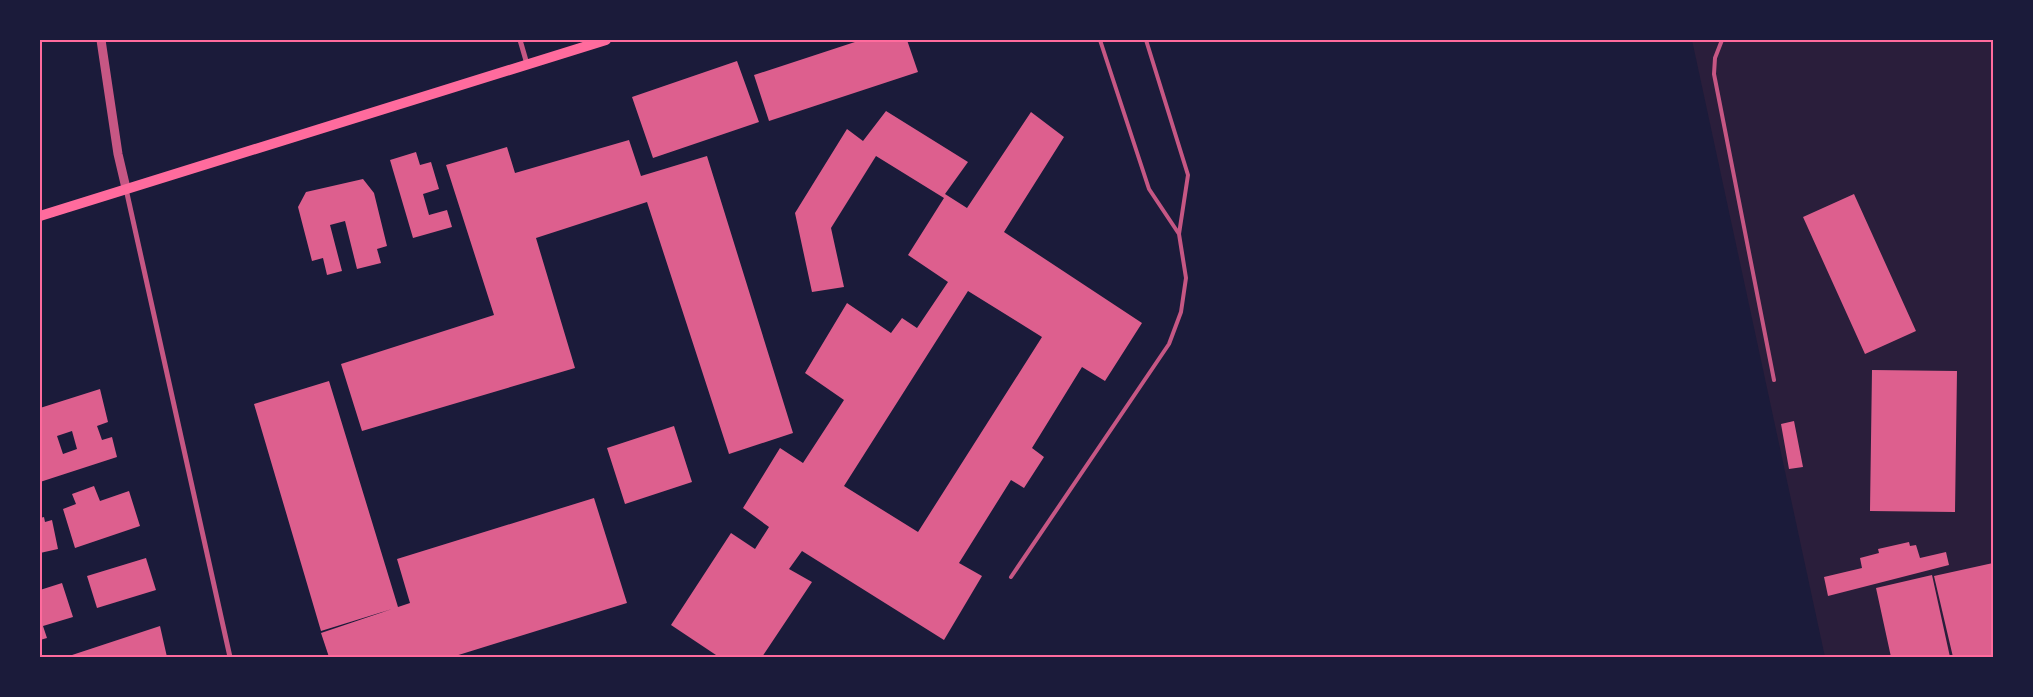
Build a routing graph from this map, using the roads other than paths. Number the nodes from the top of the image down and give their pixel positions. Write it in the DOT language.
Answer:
graph roads {
  1 [pos="101,40"];
  2 [pos="520,40"];
  3 [pos="606,40"];
  4 [pos="1100,40"];
  5 [pos="1146,40"];
  6 [pos="1722,40"];
  7 [pos="527,64"];
  8 [pos="126,188"];
  9 [pos="40,216"];
  10 [pos="1179,234"];
  11 [pos="1774,380"];
  12 [pos="1011,577"];
  13 [pos="230,657"];
  1 -- 8 [label="street"];
  2 -- 7 [label="street"];
  3 -- 7 [label="main road"];
  4 -- 10 [label="lane"];
  5 -- 10 [label="lane"];
  6 -- 11 [label="lane"];
  7 -- 8 [label="main road"];
  8 -- 9 [label="main road"];
  8 -- 13 [label="street"];
  10 -- 12 [label="lane"];
}
